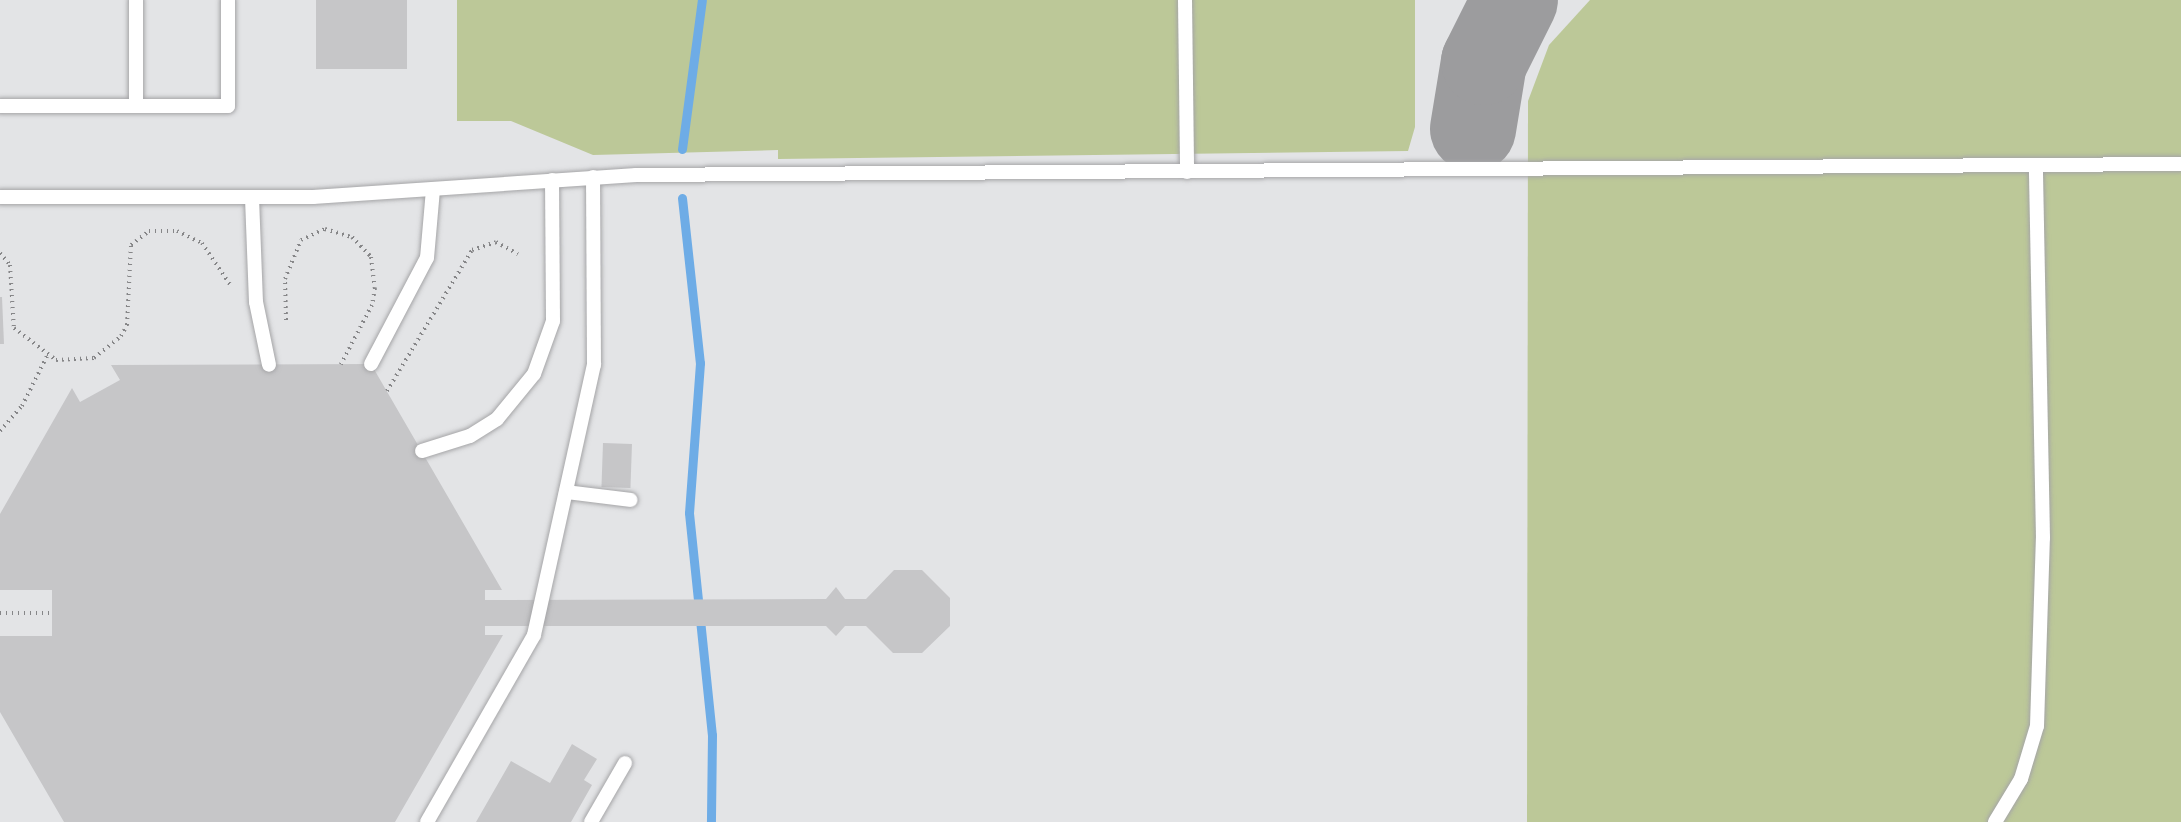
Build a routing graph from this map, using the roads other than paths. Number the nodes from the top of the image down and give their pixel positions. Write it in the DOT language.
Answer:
graph roads {
  1 [pos="136,0"];
  2 [pos="228,0"];
  3 [pos="1185,0"];
  4 [pos="0,106"];
  5 [pos="136,106"];
  6 [pos="2181,164"];
  7 [pos="2037,165"];
  8 [pos="1187,172"];
  9 [pos="593,177"];
  10 [pos="552,180"];
  11 [pos="433,189"];
  12 [pos="0,197"];
  13 [pos="252,198"];
  14 [pos="371,364"];
  15 [pos="269,365"];
  16 [pos="422,451"];
  17 [pos="566,492"];
  18 [pos="631,500"];
  19 [pos="625,763"];
  20 [pos="432,820"];
  21 [pos="591,822"];
  22 [pos="1995,822"];
  1 -- 5 [label="lane"];
  2 -- 5 [label="lane"];
  3 -- 8 [label="lane"];
  4 -- 5 [label="lane"];
  6 -- 7 [label="lane"];
  7 -- 8 [label="lane"];
  7 -- 22 [label="lane"];
  8 -- 9 [label="lane"];
  9 -- 10 [label="lane"];
  9 -- 17 [label="lane"];
  10 -- 11 [label="lane"];
  10 -- 16 [label="lane"];
  11 -- 13 [label="lane"];
  11 -- 14 [label="lane"];
  12 -- 13 [label="lane"];
  13 -- 15 [label="lane"];
  17 -- 18 [label="lane"];
  17 -- 20 [label="lane"];
  19 -- 21 [label="lane"];
}
